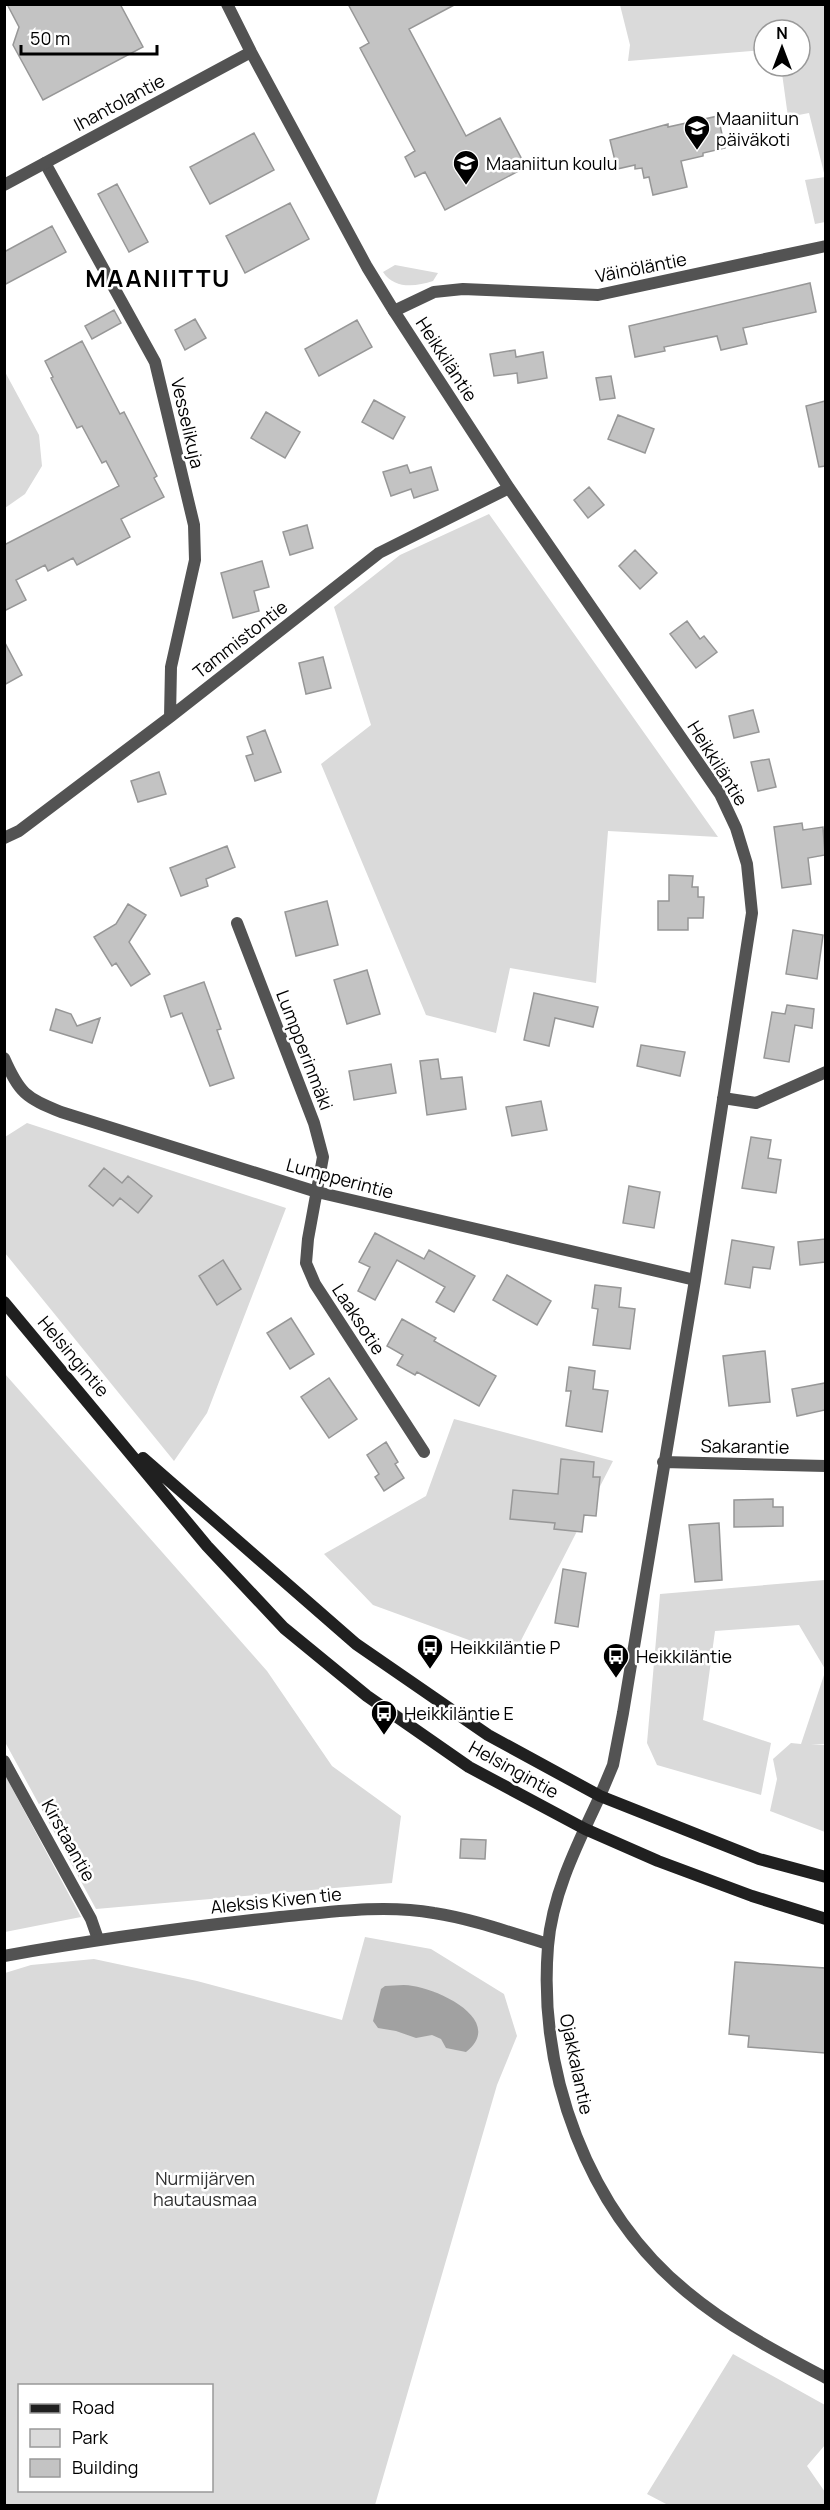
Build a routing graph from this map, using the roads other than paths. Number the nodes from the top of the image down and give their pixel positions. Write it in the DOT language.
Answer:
graph roads {
  1 [pos="227,4"];
  2 [pos="250,52"];
  3 [pos="45,163"];
  4 [pos="4,185"];
  5 [pos="825,246"];
  6 [pos="394,311"];
  7 [pos="510,488"];
  8 [pos="170,717"];
  9 [pos="4,838"];
  10 [pos="237,923"];
  11 [pos="4,1058"];
  12 [pos="825,1072"];
  13 [pos="723,1098"];
  14 [pos="317,1192"];
  15 [pos="695,1280"];
  16 [pos="4,1302"];
  17 [pos="116,1434"];
  18 [pos="424,1452"];
  19 [pos="663,1462"];
  20 [pos="825,1466"];
  21 [pos="4,1761"];
  22 [pos="600,1796"];
  23 [pos="585,1829"];
  24 [pos="825,1877"];
  25 [pos="825,1919"];
  26 [pos="98,1939"];
  27 [pos="548,1944"];
  28 [pos="4,1956"];
  29 [pos="825,2378"];
  1 -- 2 [label="street, Heikkiläntie"];
  2 -- 3 [label="street, Ihantolantie"];
  2 -- 6 [label="street, Heikkiläntie"];
  3 -- 4 [label="street, Ihantolantie"];
  3 -- 8 [label="street, Vesselikuja"];
  5 -- 6 [label="street, Väinöläntie"];
  6 -- 7 [label="street, Heikkiläntie"];
  7 -- 8 [label="street, Tammistontie"];
  7 -- 13 [label="street, Heikkiläntie"];
  8 -- 9 [label="street, Tammistontie"];
  10 -- 14 [label="street, Lumpperinmäki"];
  11 -- 14 [label="street, Lumpperintie"];
  12 -- 13 [label="street"];
  13 -- 15 [label="street, Heikkiläntie"];
  14 -- 15 [label="street, Lumpperintie"];
  14 -- 18 [label="street, Laaksotie"];
  15 -- 19 [label="street, Heikkiläntie"];
  16 -- 17 [label="main road, Helsingintie"];
  17 -- 22 [label="main road, Helsingintie"];
  17 -- 23 [label="main road, Helsingintie"];
  19 -- 20 [label="street, Sakarantie"];
  19 -- 22 [label="street, Heikkiläntie"];
  21 -- 26 [label="street, Kirstaantie"];
  22 -- 23 [label="street, Ojakkalantie"];
  22 -- 24 [label="main road, Helsingintie"];
  23 -- 25 [label="main road, Helsingintie"];
  23 -- 27 [label="street, Ojakkalantie"];
  26 -- 27 [label="street, Aleksis Kiven tie"];
  26 -- 28 [label="street, Aleksis Kiven tie"];
  27 -- 29 [label="street, Ojakkalantie"];
}
